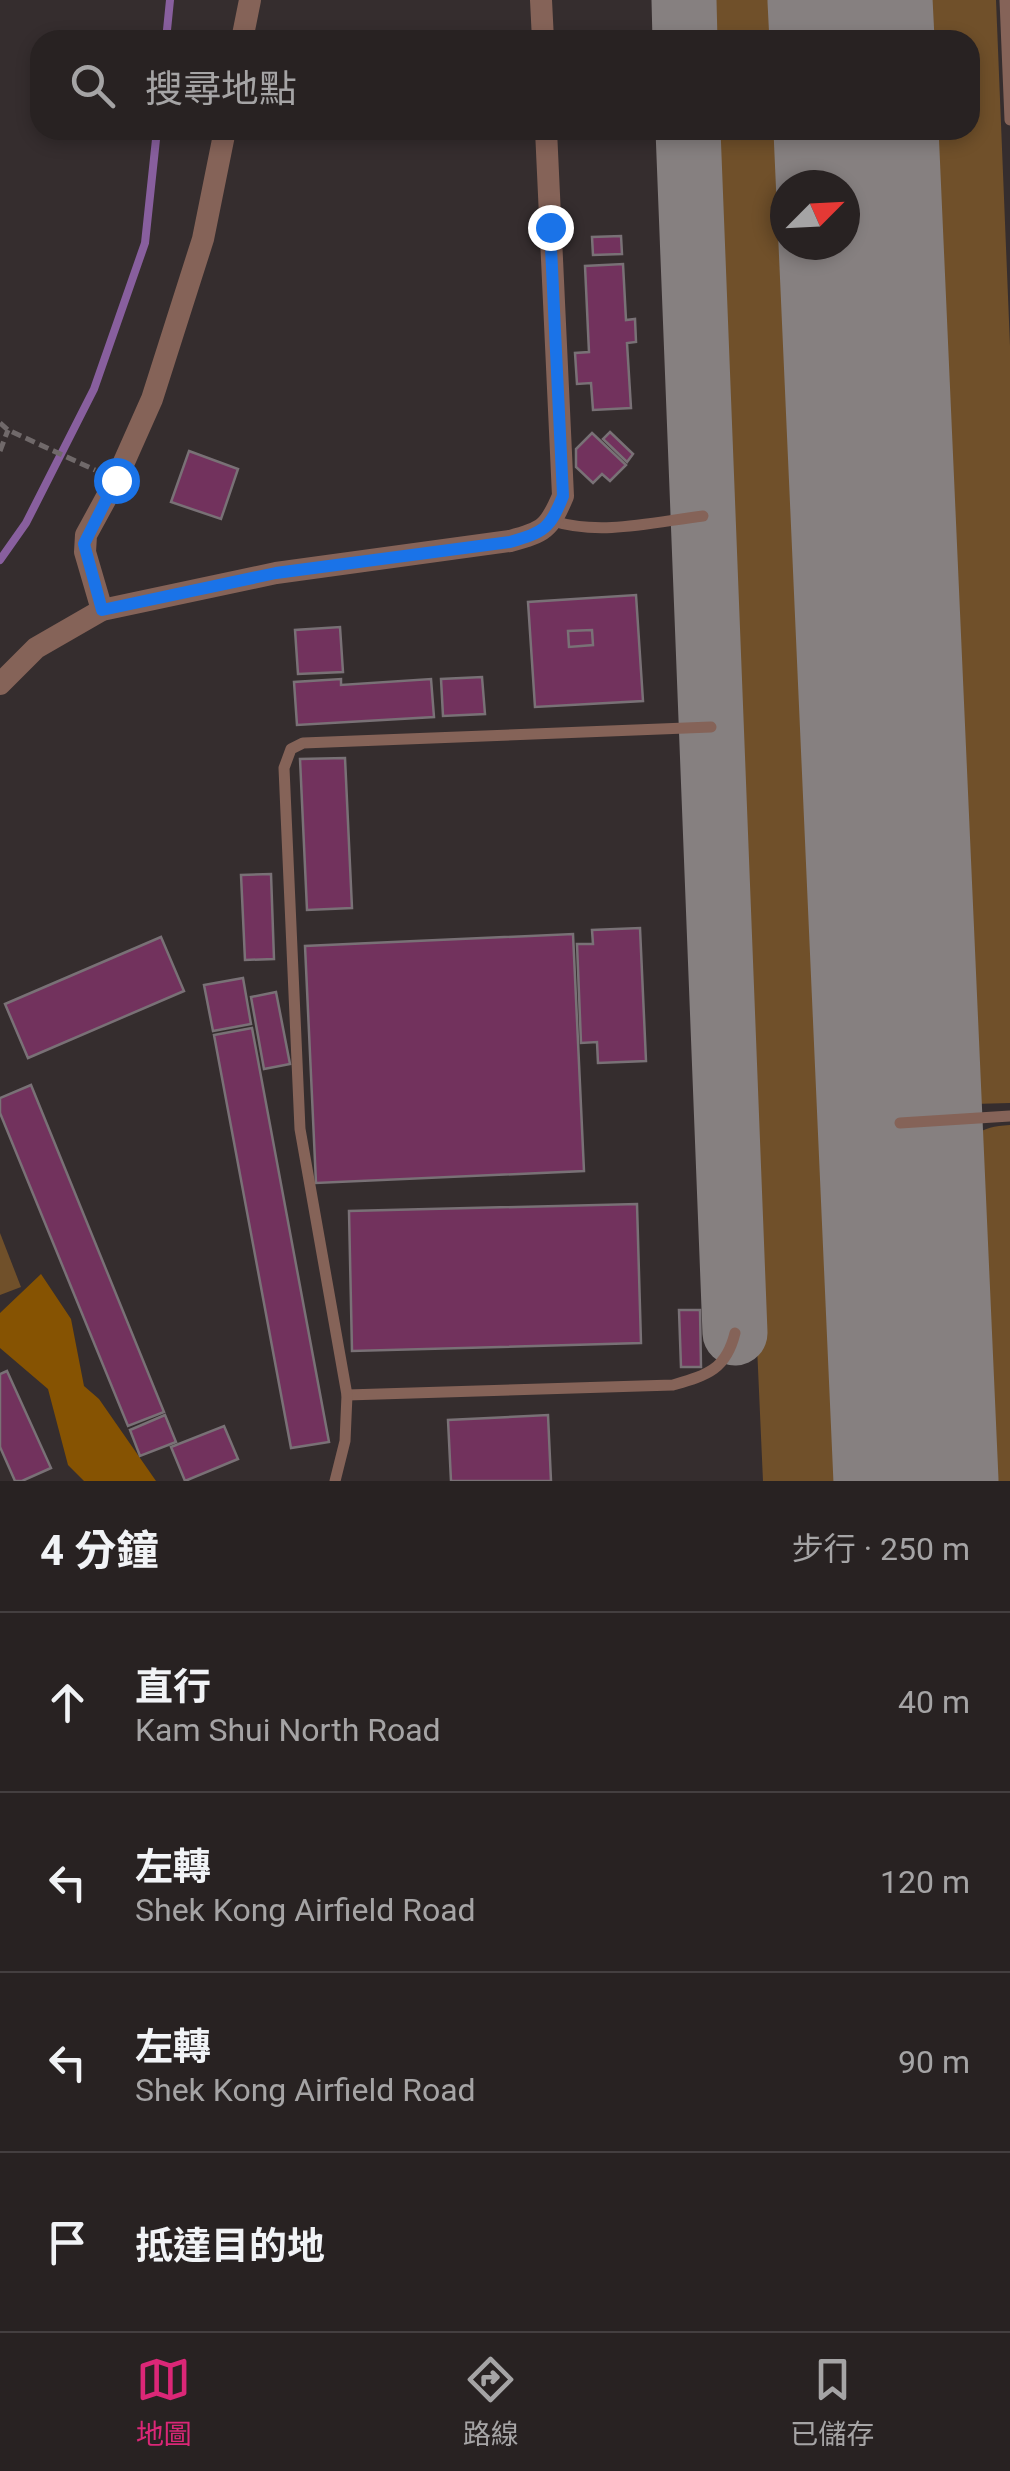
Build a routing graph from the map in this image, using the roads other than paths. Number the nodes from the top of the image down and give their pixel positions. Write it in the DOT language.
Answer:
graph roads {
  1 [pos="250,0"];
  2 [pos="542,0"];
  3 [pos="1005,0"];
  4 [pos="244,30"];
  5 [pos="543,30"];
  6 [pos="1010,120"];
  7 [pos="223,140"];
  8 [pos="546,140"];
  9 [pos="703,516"];
  10 [pos="553,521"];
  11 [pos="102,610"];
  12 [pos="0,684"];
  13 [pos="711,726"];
  14 [pos="1010,1116"];
  15 [pos="900,1123"];
  16 [pos="734,1333"];
  17 [pos="347,1396"];
  18 [pos="335,1481"];
  1 -- 4 [label="street"];
  2 -- 5 [label="street"];
  3 -- 6 [label="lane"];
  7 -- 11 [label="street"];
  8 -- 10 [label="street"];
  9 -- 10 [label="lane"];
  10 -- 11 [label="street"];
  11 -- 12 [label="street"];
  13 -- 17 [label="lane"];
  14 -- 15 [label="lane"];
  16 -- 17 [label="lane"];
  17 -- 18 [label="lane"];
}
